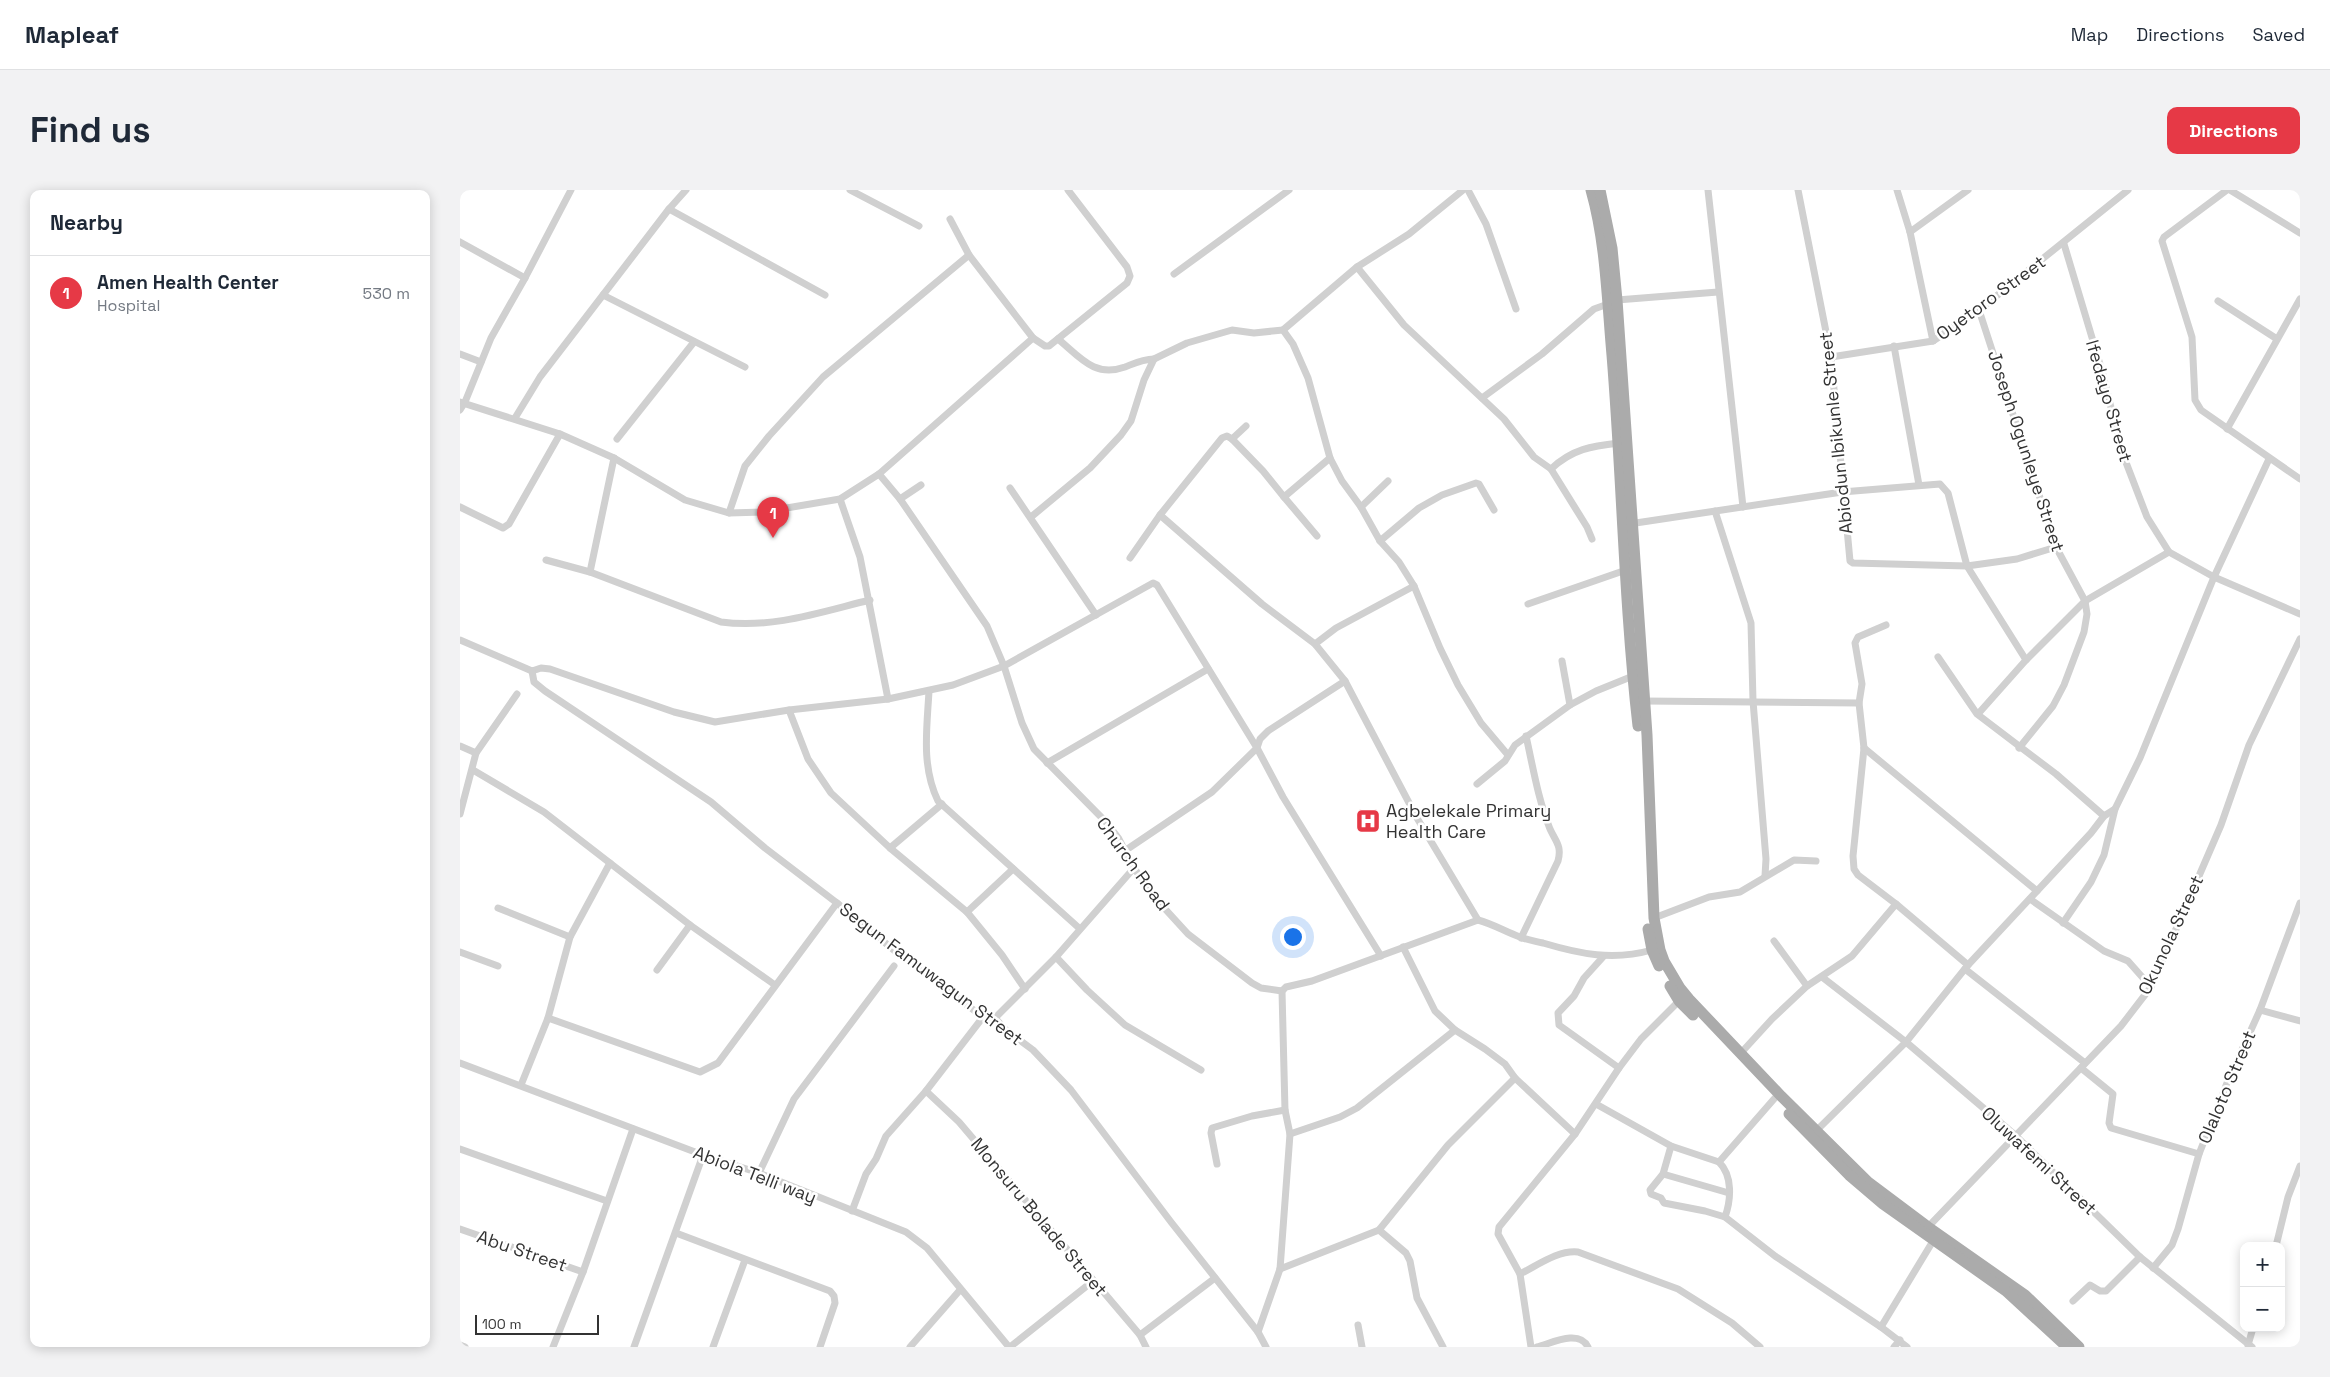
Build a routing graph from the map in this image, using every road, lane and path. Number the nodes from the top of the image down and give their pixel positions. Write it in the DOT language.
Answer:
graph roads {
  1 [pos="571,190"];
  2 [pos="686,190"];
  3 [pos="850,190"];
  4 [pos="1068,190"];
  5 [pos="1290,190"];
  6 [pos="1463,190"];
  7 [pos="1468,190"];
  8 [pos="1591,190"];
  9 [pos="1600,190"];
  10 [pos="1708,190"];
  11 [pos="1798,190"];
  12 [pos="1897,190"];
  13 [pos="1968,190"];
  14 [pos="2128,190"];
  15 [pos="2228,190"];
  16 [pos="669,209"];
  17 [pos="950,219"];
  18 [pos="919,226"];
  19 [pos="1910,232"];
  20 [pos="2300,233"];
  21 [pos="460,242"];
  22 [pos="2064,244"];
  23 [pos="969,254"];
  24 [pos="1357,268"];
  25 [pos="1174,274"];
  26 [pos="525,278"];
  27 [pos="1718,292"];
  28 [pos="603,295"];
  29 [pos="825,295"];
  30 [pos="2300,299"];
  31 [pos="2218,301"];
  32 [pos="1612,302"];
  33 [pos="1516,309"];
  34 [pos="1979,310"];
  35 [pos="1283,330"];
  36 [pos="1033,338"];
  37 [pos="1058,339"];
  38 [pos="2278,339"];
  39 [pos="1933,341"];
  40 [pos="694,342"];
  41 [pos="1894,346"];
  42 [pos="460,354"];
  43 [pos="1831,357"];
  44 [pos="1154,360"];
  45 [pos="481,362"];
  46 [pos="745,367"];
  47 [pos="1482,398"];
  48 [pos="463,402"];
  49 [pos="460,410"];
  50 [pos="515,418"];
  51 [pos="1246,426"];
  52 [pos="2227,429"];
  53 [pos="560,434"];
  54 [pos="617,439"];
  55 [pos="1232,439"];
  56 [pos="1619,443"];
  57 [pos="614,458"];
  58 [pos="1330,458"];
  59 [pos="2269,459"];
  60 [pos="1551,469"];
  61 [pos="879,474"];
  62 [pos="2300,480"];
  63 [pos="1388,481"];
  64 [pos="921,485"];
  65 [pos="1918,485"];
  66 [pos="1010,488"];
  67 [pos="1842,492"];
  68 [pos="1284,497"];
  69 [pos="840,498"];
  70 [pos="900,499"];
  71 [pos="460,507"];
  72 [pos="1361,507"];
  73 [pos="1743,507"];
  74 [pos="1494,510"];
  75 [pos="1715,511"];
  76 [pos="729,513"];
  77 [pos="1160,515"];
  78 [pos="1030,517"];
  79 [pos="1628,524"];
  80 [pos="1317,536"];
  81 [pos="1592,539"];
  82 [pos="1380,541"];
  83 [pos="2056,547"];
  84 [pos="2170,552"];
  85 [pos="1130,558"];
  86 [pos="546,560"];
  87 [pos="1967,566"];
  88 [pos="1626,570"];
  89 [pos="590,572"];
  90 [pos="2214,577"];
  91 [pos="1414,586"];
  92 [pos="870,600"];
  93 [pos="2085,601"];
  94 [pos="1528,604"];
  95 [pos="2300,614"];
  96 [pos="1096,615"];
  97 [pos="1886,625"];
  98 [pos="2300,639"];
  99 [pos="460,640"];
  100 [pos="1315,644"];
  101 [pos="1938,657"];
  102 [pos="2026,660"];
  103 [pos="1562,661"];
  104 [pos="1004,666"];
  105 [pos="1208,669"];
  106 [pos="532,671"];
  107 [pos="1633,676"];
  108 [pos="1345,681"];
  109 [pos="929,690"];
  110 [pos="517,694"];
  111 [pos="888,700"];
  112 [pos="1753,701"];
  113 [pos="1644,702"];
  114 [pos="1859,703"];
  115 [pos="1570,705"];
  116 [pos="789,710"];
  117 [pos="1978,714"];
  118 [pos="1526,736"];
  119 [pos="460,746"];
  120 [pos="1257,748"];
  121 [pos="1864,748"];
  122 [pos="2019,748"];
  123 [pos="476,753"];
  124 [pos="1508,755"];
  125 [pos="1047,762"];
  126 [pos="473,770"];
  127 [pos="1477,784"];
  128 [pos="942,804"];
  129 [pos="2115,809"];
  130 [pos="460,814"];
  131 [pos="2104,816"];
  132 [pos="890,848"];
  133 [pos="1126,850"];
  134 [pos="1816,860"];
  135 [pos="610,863"];
  136 [pos="1134,868"];
  137 [pos="1013,869"];
  138 [pos="1765,876"];
  139 [pos="2037,890"];
  140 [pos="2030,899"];
  141 [pos="837,903"];
  142 [pos="2300,903"];
  143 [pos="1896,904"];
  144 [pos="498,908"];
  145 [pos="967,912"];
  146 [pos="1654,918"];
  147 [pos="1478,920"];
  148 [pos="2063,923"];
  149 [pos="690,925"];
  150 [pos="1079,928"];
  151 [pos="570,937"];
  152 [pos="1521,938"];
  153 [pos="1774,941"];
  154 [pos="1403,947"];
  155 [pos="1652,950"];
  156 [pos="460,952"];
  157 [pos="1381,956"];
  158 [pos="1056,957"];
  159 [pos="1603,957"];
  160 [pos="498,966"];
  161 [pos="894,966"];
  162 [pos="1967,967"];
  163 [pos="657,970"];
  164 [pos="1822,977"];
  165 [pos="775,985"];
  166 [pos="1807,986"];
  167 [pos="2151,986"];
  168 [pos="1025,989"];
  169 [pos="1282,991"];
  170 [pos="1679,1001"];
  171 [pos="2260,1010"];
  172 [pos="983,1017"];
  173 [pos="548,1018"];
  174 [pos="995,1018"];
  175 [pos="2300,1021"];
  176 [pos="1455,1030"];
  177 [pos="1906,1042"];
  178 [pos="1740,1054"];
  179 [pos="460,1062"];
  180 [pos="2083,1066"];
  181 [pos="1619,1068"];
  182 [pos="1201,1070"];
  183 [pos="1515,1078"];
  184 [pos="521,1084"];
  185 [pos="926,1091"];
  186 [pos="1774,1099"];
  187 [pos="1596,1104"];
  188 [pos="1286,1110"];
  189 [pos="633,1128"];
  190 [pos="1816,1131"];
  191 [pos="1290,1134"];
  192 [pos="1575,1134"];
  193 [pos="2014,1135"];
  194 [pos="1671,1146"];
  195 [pos="460,1149"];
  196 [pos="2199,1154"];
  197 [pos="703,1155"];
  198 [pos="1719,1162"];
  199 [pos="1217,1164"];
  200 [pos="2300,1166"];
  201 [pos="759,1173"];
  202 [pos="1663,1174"];
  203 [pos="1728,1193"];
  204 [pos="607,1201"];
  205 [pos="852,1212"];
  206 [pos="1725,1218"];
  207 [pos="1928,1227"];
  208 [pos="460,1230"];
  209 [pos="1379,1230"];
  210 [pos="676,1234"];
  211 [pos="1933,1241"];
  212 [pos="2277,1242"];
  213 [pos="2140,1257"];
  214 [pos="745,1260"];
  215 [pos="2153,1268"];
  216 [pos="1280,1269"];
  217 [pos="583,1272"];
  218 [pos="1520,1274"];
  219 [pos="1215,1278"];
  220 [pos="1093,1281"];
  221 [pos="960,1290"];
  222 [pos="2073,1301"];
  223 [pos="1358,1325"];
  224 [pos="1881,1327"];
  225 [pos="1258,1332"];
  226 [pos="2252,1332"];
  227 [pos="1140,1335"];
  228 [pos="1900,1340"];
  229 [pos="460,1345"];
  230 [pos="2250,1346"];
  231 [pos="465,1347"];
  232 [pos="553,1347"];
  233 [pos="634,1347"];
  234 [pos="713,1347"];
  235 [pos="820,1347"];
  236 [pos="910,1347"];
  237 [pos="1009,1347"];
  238 [pos="1146,1347"];
  239 [pos="1266,1347"];
  240 [pos="1362,1347"];
  241 [pos="1443,1347"];
  242 [pos="1531,1347"];
  243 [pos="1537,1347"];
  244 [pos="1588,1347"];
  245 [pos="1760,1347"];
  246 [pos="1894,1347"];
  247 [pos="1907,1347"];
  248 [pos="2067,1347"];
  249 [pos="2080,1347"];
  1 -- 26 [label="street"];
  2 -- 16 [label="street"];
  3 -- 18 [label="street"];
  4 -- 37 [label="street"];
  5 -- 25 [label="street"];
  6 -- 24 [label="street"];
  7 -- 33 [label="street"];
  8 -- 32 [label="main road"];
  9 -- 32 [label="main road"];
  10 -- 27 [label="street"];
  11 -- 43 [label="street, Abiodun Ibikunle Street"];
  12 -- 19 [label="street"];
  13 -- 19 [label="street"];
  14 -- 22 [label="street, Oyetoro Street"];
  15 -- 20 [label="street"];
  15 -- 52 [label="street"];
  16 -- 28 [label="street"];
  16 -- 29 [label="street"];
  17 -- 23 [label="street"];
  19 -- 39 [label="street"];
  21 -- 26 [label="street"];
  22 -- 34 [label="street, Oyetoro Street"];
  22 -- 84 [label="street, Ifedayo Street"];
  23 -- 36 [label="street"];
  23 -- 76 [label="street"];
  24 -- 35 [label="street"];
  24 -- 47 [label="street"];
  26 -- 45 [label="street"];
  27 -- 32 [label="street"];
  27 -- 73 [label="street"];
  28 -- 40 [label="street"];
  28 -- 50 [label="street"];
  30 -- 38 [label="street"];
  31 -- 38 [label="street"];
  32 -- 47 [label="street"];
  32 -- 56 [label="main road"];
  32 -- 79 [label="main road"];
  34 -- 39 [label="street, Oyetoro Street"];
  34 -- 83 [label="street, Joseph Ogunleye Street"];
  35 -- 44 [label="street"];
  35 -- 58 [label="street"];
  36 -- 37 [label="street"];
  36 -- 61 [label="street"];
  37 -- 44 [label="street"];
  38 -- 52 [label="street"];
  39 -- 41 [label="street, Oyetoro Street"];
  40 -- 46 [label="street"];
  40 -- 54 [label="street"];
  41 -- 43 [label="street, Oyetoro Street"];
  41 -- 65 [label="street"];
  42 -- 45 [label="street"];
  43 -- 67 [label="street, Abiodun Ibikunle Street"];
  44 -- 78 [label="street"];
  45 -- 48 [label="street"];
  47 -- 60 [label="street"];
  48 -- 49 [label="street"];
  48 -- 50 [label="street"];
  50 -- 53 [label="street"];
  51 -- 55 [label="street"];
  52 -- 59 [label="street"];
  53 -- 57 [label="street"];
  53 -- 71 [label="street"];
  55 -- 68 [label="street"];
  55 -- 77 [label="street"];
  56 -- 60 [label="street"];
  56 -- 79 [label="main road"];
  57 -- 76 [label="street"];
  57 -- 89 [label="street"];
  58 -- 68 [label="street"];
  58 -- 72 [label="street"];
  59 -- 62 [label="street"];
  59 -- 90 [label="street"];
  60 -- 81 [label="street"];
  61 -- 69 [label="street"];
  61 -- 70 [label="street, Church Road"];
  63 -- 72 [label="street"];
  64 -- 70 [label="street"];
  65 -- 67 [label="street"];
  65 -- 87 [label="street"];
  66 -- 78 [label="street"];
  67 -- 73 [label="street"];
  67 -- 87 [label="street, Abiodun Ibikunle Street"];
  68 -- 80 [label="street"];
  69 -- 76 [label="street"];
  69 -- 92 [label="street"];
  70 -- 104 [label="street, Church Road"];
  72 -- 82 [label="street"];
  73 -- 75 [label="street"];
  74 -- 82 [label="street"];
  75 -- 79 [label="street"];
  75 -- 112 [label="street"];
  77 -- 85 [label="street"];
  77 -- 100 [label="street"];
  78 -- 96 [label="street"];
  79 -- 88 [label="main road"];
  79 -- 113 [label="main road"];
  82 -- 91 [label="street"];
  83 -- 87 [label="street"];
  83 -- 93 [label="street, Joseph Ogunleye Street"];
  84 -- 90 [label="street"];
  84 -- 93 [label="street"];
  86 -- 89 [label="street"];
  87 -- 102 [label="street"];
  88 -- 94 [label="street"];
  88 -- 107 [label="main road"];
  89 -- 92 [label="street"];
  90 -- 95 [label="street"];
  90 -- 129 [label="street"];
  91 -- 100 [label="street"];
  91 -- 124 [label="street"];
  92 -- 111 [label="street"];
  93 -- 102 [label="street"];
  93 -- 122 [label="street, Joseph Ogunleye Street"];
  96 -- 104 [label="street"];
  96 -- 105 [label="street"];
  97 -- 114 [label="street"];
  98 -- 167 [label="street, Okunola Street"];
  99 -- 106 [label="street"];
  100 -- 108 [label="street"];
  101 -- 117 [label="street"];
  102 -- 117 [label="street"];
  103 -- 115 [label="street"];
  104 -- 109 [label="street"];
  104 -- 125 [label="street, Church Road"];
  105 -- 120 [label="street"];
  105 -- 125 [label="street"];
  106 -- 116 [label="street"];
  106 -- 141 [label="street, Segun Famuwagun Street"];
  107 -- 115 [label="street"];
  107 -- 155 [label="main road"];
  108 -- 120 [label="street"];
  108 -- 147 [label="street"];
  109 -- 111 [label="street"];
  109 -- 128 [label="street"];
  110 -- 123 [label="street"];
  111 -- 116 [label="street"];
  112 -- 113 [label="street"];
  112 -- 114 [label="street"];
  112 -- 138 [label="street"];
  113 -- 146 [label="main road"];
  114 -- 121 [label="street"];
  115 -- 118 [label="street"];
  116 -- 132 [label="street"];
  117 -- 122 [label="street"];
  118 -- 124 [label="street"];
  118 -- 152 [label="street"];
  119 -- 123 [label="street"];
  120 -- 133 [label="street"];
  120 -- 157 [label="street"];
  121 -- 139 [label="street"];
  121 -- 143 [label="street"];
  122 -- 131 [label="street"];
  123 -- 126 [label="street"];
  124 -- 127 [label="street"];
  125 -- 133 [label="street, Church Road"];
  126 -- 130 [label="street"];
  126 -- 135 [label="street"];
  128 -- 132 [label="street"];
  128 -- 137 [label="street"];
  129 -- 131 [label="street"];
  129 -- 148 [label="street"];
  131 -- 139 [label="street"];
  132 -- 145 [label="street"];
  133 -- 136 [label="street, Church Road"];
  134 -- 138 [label="street"];
  135 -- 149 [label="street"];
  135 -- 151 [label="street"];
  136 -- 150 [label="street"];
  136 -- 169 [label="street, Church Road"];
  137 -- 145 [label="street"];
  137 -- 150 [label="street"];
  138 -- 146 [label="street"];
  139 -- 140 [label="street"];
  140 -- 148 [label="street"];
  140 -- 162 [label="street"];
  141 -- 165 [label="street"];
  141 -- 172 [label="street, Segun Famuwagun Street"];
  142 -- 171 [label="street, Olaloto Street"];
  143 -- 162 [label="street"];
  143 -- 164 [label="street"];
  144 -- 151 [label="street"];
  145 -- 168 [label="street"];
  146 -- 178 [label="main road"];
  147 -- 152 [label="street"];
  147 -- 154 [label="street"];
  148 -- 167 [label="street"];
  149 -- 163 [label="street"];
  149 -- 165 [label="street"];
  150 -- 158 [label="street"];
  151 -- 173 [label="street"];
  152 -- 159 [label="street"];
  153 -- 166 [label="street"];
  154 -- 157 [label="street"];
  154 -- 176 [label="street"];
  155 -- 159 [label="street"];
  155 -- 170 [label="main road"];
  156 -- 160 [label="street"];
  157 -- 169 [label="street"];
  158 -- 168 [label="street"];
  158 -- 182 [label="street"];
  159 -- 181 [label="street"];
  161 -- 201 [label="street"];
  162 -- 177 [label="street"];
  162 -- 180 [label="street"];
  164 -- 166 [label="street"];
  164 -- 177 [label="street, Oluwafemi Street"];
  165 -- 173 [label="street"];
  166 -- 178 [label="street"];
  167 -- 180 [label="street, Okunola Street"];
  168 -- 174 [label="street"];
  169 -- 188 [label="street"];
  170 -- 181 [label="street"];
  170 -- 186 [label="main road"];
  171 -- 175 [label="street"];
  171 -- 196 [label="street, Olaloto Street"];
  172 -- 174 [label="street, Segun Famuwagun Street"];
  172 -- 185 [label="street"];
  173 -- 184 [label="street"];
  174 -- 219 [label="street, Segun Famuwagun Street"];
  176 -- 183 [label="street"];
  176 -- 191 [label="street"];
  177 -- 190 [label="street"];
  177 -- 193 [label="street, Oluwafemi Street"];
  178 -- 190 [label="main road"];
  179 -- 184 [label="street, Abiola Telli way"];
  180 -- 193 [label="street, Okunola Street"];
  180 -- 196 [label="street"];
  181 -- 187 [label="street"];
  183 -- 192 [label="street"];
  183 -- 209 [label="street"];
  184 -- 189 [label="street, Abiola Telli way"];
  185 -- 205 [label="street"];
  185 -- 220 [label="street, Monsuru Bolade Street"];
  186 -- 198 [label="street"];
  186 -- 211 [label="main road"];
  187 -- 192 [label="street"];
  187 -- 194 [label="street"];
  188 -- 191 [label="street"];
  188 -- 199 [label="street"];
  189 -- 197 [label="street, Abiola Telli way"];
  189 -- 204 [label="street"];
  190 -- 207 [label="main road"];
  191 -- 216 [label="street"];
  192 -- 218 [label="street"];
  193 -- 207 [label="street, Okunola Street"];
  193 -- 213 [label="street, Oluwafemi Street"];
  194 -- 198 [label="street"];
  194 -- 202 [label="street"];
  195 -- 204 [label="street"];
  196 -- 215 [label="street, Olaloto Street"];
  197 -- 201 [label="street, Abiola Telli way"];
  197 -- 210 [label="street"];
  198 -- 203 [label="street"];
  200 -- 212 [label="street"];
  201 -- 205 [label="street, Abiola Telli way"];
  202 -- 203 [label="street"];
  202 -- 206 [label="street"];
  203 -- 206 [label="street"];
  204 -- 217 [label="street"];
  205 -- 221 [label="street, Abiola Telli way"];
  206 -- 224 [label="street"];
  207 -- 249 [label="main road"];
  208 -- 217 [label="street, Abu Street"];
  209 -- 216 [label="street"];
  209 -- 241 [label="street"];
  210 -- 214 [label="street"];
  210 -- 233 [label="street"];
  211 -- 224 [label="street"];
  211 -- 248 [label="main road"];
  213 -- 215 [label="street, Oluwafemi Street"];
  213 -- 222 [label="street"];
  214 -- 234 [label="street"];
  214 -- 235 [label="street"];
  215 -- 230 [label="street, Oluwafemi Street"];
  216 -- 225 [label="street"];
  217 -- 232 [label="street"];
  218 -- 242 [label="street"];
  218 -- 245 [label="street"];
  219 -- 225 [label="street, Segun Famuwagun Street"];
  219 -- 227 [label="street"];
  220 -- 227 [label="street, Monsuru Bolade Street"];
  220 -- 237 [label="street"];
  221 -- 236 [label="street"];
  221 -- 237 [label="street, Abiola Telli way"];
  223 -- 240 [label="street"];
  224 -- 228 [label="street"];
  225 -- 239 [label="street, Segun Famuwagun Street"];
  226 -- 230 [label="street"];
  227 -- 238 [label="street, Monsuru Bolade Street"];
  228 -- 246 [label="street"];
  228 -- 247 [label="street"];
  229 -- 231 [label="street"];
  243 -- 244 [label="street"];
}
